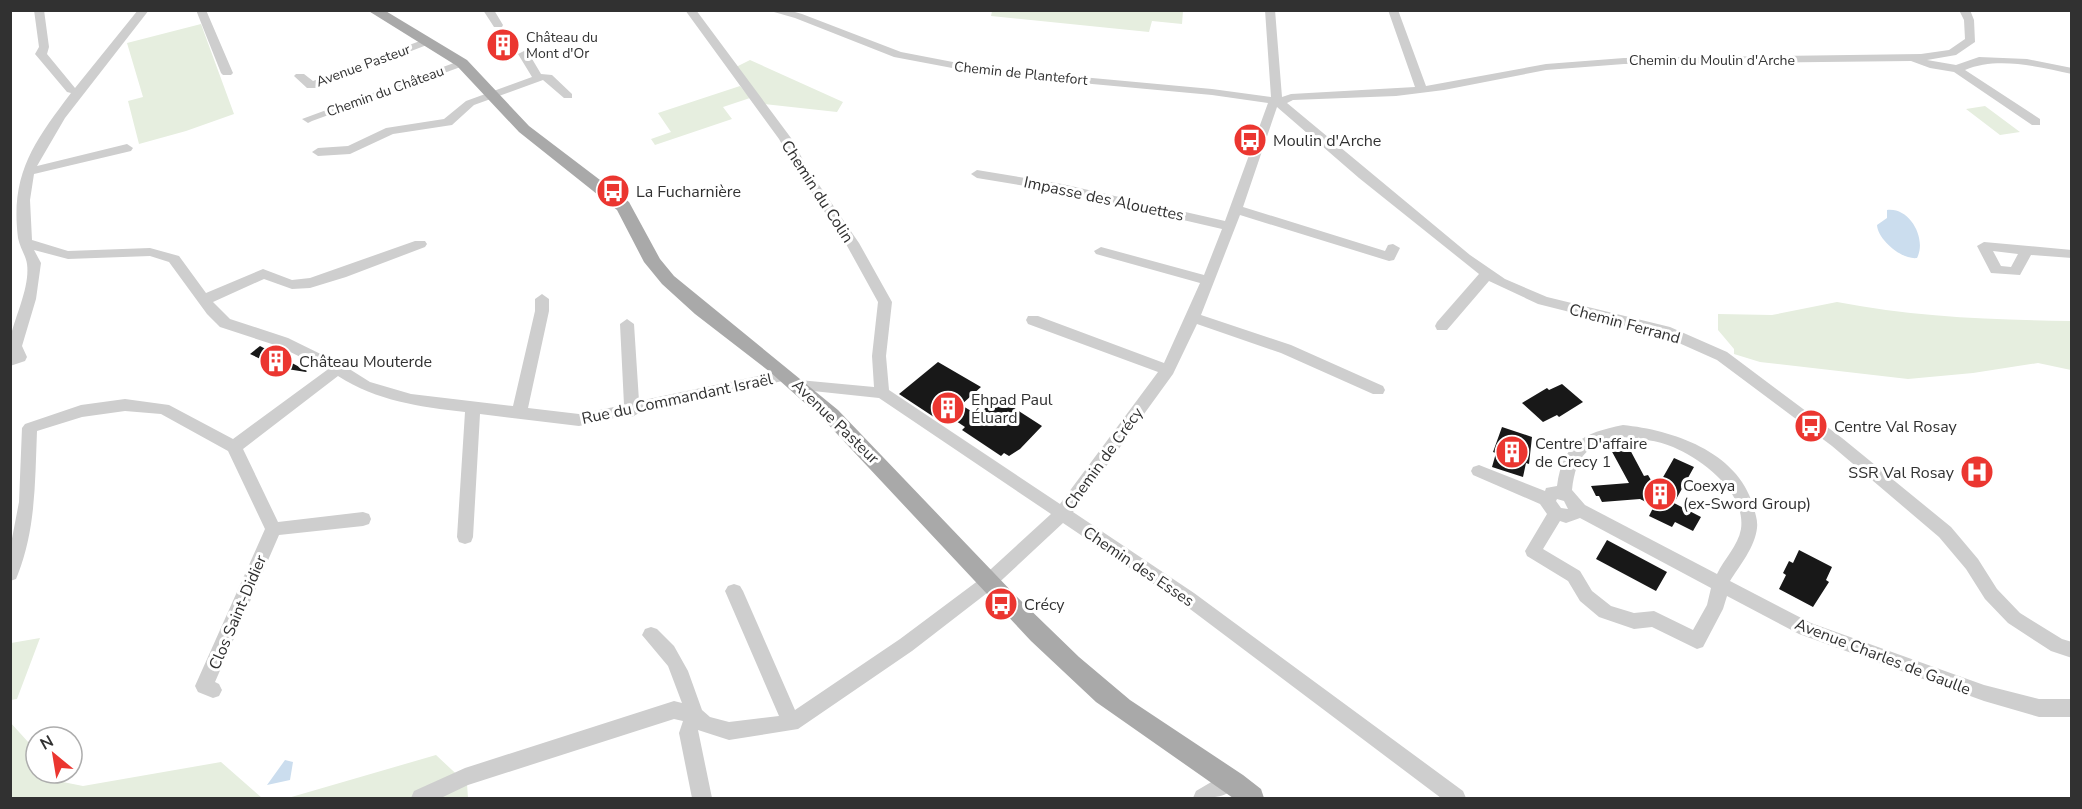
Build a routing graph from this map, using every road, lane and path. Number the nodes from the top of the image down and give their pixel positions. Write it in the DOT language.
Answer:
graph roads {
  1 [pos="39,10"];
  2 [pos="144,10"];
  3 [pos="201,10"];
  4 [pos="374,10"];
  5 [pos="488,10"];
  6 [pos="690,10"];
  7 [pos="772,10"];
  8 [pos="1270,10"];
  9 [pos="1393,10"];
  10 [pos="1964,10"];
  11 [pos="498,25"];
  12 [pos="428,41"];
  13 [pos="524,54"];
  14 [pos="1910,57"];
  15 [pos="462,63"];
  16 [pos="1957,69"];
  17 [pos="2072,71"];
  18 [pos="227,73"];
  19 [pos="300,76"];
  20 [pos="538,78"];
  21 [pos="1422,90"];
  22 [pos="80,92"];
  23 [pos="492,94"];
  24 [pos="568,96"];
  25 [pos="1277,100"];
  26 [pos="308,119"];
  27 [pos="2036,122"];
  28 [pos="127,148"];
  29 [pos="318,152"];
  30 [pos="28,172"];
  31 [pos="977,174"];
  32 [pos="1235,209"];
  33 [pos="1230,226"];
  34 [pos="26,243"];
  35 [pos="420,244"];
  36 [pos="1393,248"];
  37 [pos="2027,250"];
  38 [pos="1101,251"];
  39 [pos="2072,254"];
  40 [pos="68,255"];
  41 [pos="34,263"];
  42 [pos="1487,274"];
  43 [pos="1206,280"];
  44 [pos="542,299"];
  45 [pos="204,300"];
  46 [pos="1192,316"];
  47 [pos="1033,320"];
  48 [pos="627,324"];
  49 [pos="1442,326"];
  50 [pos="10,361"];
  51 [pos="338,369"];
  52 [pos="1168,370"];
  53 [pos="793,380"];
  54 [pos="1378,390"];
  55 [pos="882,393"];
  56 [pos="473,409"];
  57 [pos="632,411"];
  58 [pos="519,414"];
  59 [pos="234,447"];
  60 [pos="1479,471"];
  61 [pos="1564,494"];
  62 [pos="1551,506"];
  63 [pos="1577,509"];
  64 [pos="1062,514"];
  65 [pos="363,519"];
  66 [pos="273,529"];
  67 [pos="465,537"];
  68 [pos="10,573"];
  69 [pos="990,581"];
  70 [pos="1720,585"];
  71 [pos="734,591"];
  72 [pos="651,635"];
  73 [pos="2072,650"];
  74 [pos="213,690"];
  75 [pos="2072,708"];
  76 [pos="695,715"];
  77 [pos="791,723"];
  78 [pos="1230,780"];
  79 [pos="421,798"];
  80 [pos="702,798"];
  81 [pos="1203,798"];
  82 [pos="1252,798"];
  83 [pos="1456,798"];
  1 -- 22 [label="street"];
  2 -- 22 [label="street"];
  3 -- 18 [label="street"];
  4 -- 12 [label="main road, Avenue Pasteur"];
  5 -- 11 [label="street"];
  6 -- 55 [label="street, Chemin du Colin"];
  7 -- 25 [label="street, Chemin de Plantefort"];
  8 -- 25 [label="street"];
  9 -- 21 [label="street"];
  10 -- 14 [label="street, Chemin du Moulin d'Arche"];
  12 -- 15 [label="main road, Avenue Pasteur"];
  12 -- 19 [label="street, Avenue Pasteur"];
  13 -- 20 [label="street"];
  14 -- 16 [label="street"];
  14 -- 21 [label="street, Chemin du Moulin d'Arche"];
  15 -- 23 [label="main road, Avenue Pasteur"];
  15 -- 26 [label="street, Chemin du Château"];
  16 -- 17 [label="street"];
  16 -- 27 [label="street"];
  20 -- 23 [label="street"];
  20 -- 24 [label="street"];
  21 -- 25 [label="street, Chemin du Moulin d'Arche"];
  22 -- 30 [label="street"];
  23 -- 29 [label="street"];
  23 -- 53 [label="main road, Avenue Pasteur"];
  25 -- 32 [label="street, Chemin de Crécy"];
  25 -- 42 [label="street, Chemin Ferrand"];
  28 -- 30 [label="street"];
  30 -- 34 [label="street"];
  31 -- 33 [label="street, Impasse des Alouettes"];
  32 -- 33 [label="street, Chemin de Crécy"];
  32 -- 36 [label="street"];
  33 -- 43 [label="street, Chemin de Crécy"];
  34 -- 40 [label="street, Rue du Commandant Israël"];
  34 -- 41 [label="street"];
  35 -- 45 [label="street"];
  37 -- 39 [label="street"];
  38 -- 43 [label="street"];
  40 -- 41 [label="street"];
  40 -- 45 [label="street, Rue du Commandant Israël"];
  41 -- 50 [label="street"];
  42 -- 49 [label="street"];
  42 -- 73 [label="street, Chemin Ferrand"];
  43 -- 46 [label="street, Chemin de Crécy"];
  44 -- 58 [label="street"];
  45 -- 51 [label="street, Rue du Commandant Israël"];
  46 -- 52 [label="street, Chemin de Crécy"];
  46 -- 54 [label="street"];
  47 -- 52 [label="street"];
  48 -- 57 [label="street"];
  51 -- 56 [label="street, Rue du Commandant Israël"];
  51 -- 59 [label="street"];
  52 -- 64 [label="street, Chemin de Crécy"];
  53 -- 55 [label="street, Chemin des Esses"];
  53 -- 57 [label="street, Rue du Commandant Israël"];
  53 -- 69 [label="main road, Avenue Pasteur"];
  55 -- 64 [label="street, Chemin des Esses"];
  56 -- 58 [label="street, Rue du Commandant Israël"];
  56 -- 67 [label="street"];
  57 -- 58 [label="street, Rue du Commandant Israël"];
  59 -- 66 [label="street"];
  59 -- 68 [label="street"];
  60 -- 62 [label="street"];
  61 -- 62 [label="street"];
  61 -- 63 [label="street"];
  61 -- 70 [label="street"];
  62 -- 63 [label="street"];
  62 -- 70 [label="street"];
  63 -- 70 [label="street, Avenue Charles de Gaulle"];
  64 -- 69 [label="street, Chemin de Crécy"];
  64 -- 83 [label="street, Chemin des Esses"];
  65 -- 66 [label="street"];
  66 -- 74 [label="street, Clos Saint-Didier"];
  69 -- 77 [label="street, Chemin de Crécy"];
  69 -- 78 [label="main road, Avenue Pasteur"];
  70 -- 75 [label="street, Avenue Charles de Gaulle"];
  71 -- 77 [label="street"];
  72 -- 76 [label="street"];
  76 -- 77 [label="street"];
  76 -- 79 [label="street"];
  76 -- 80 [label="street"];
  78 -- 81 [label="street"];
  78 -- 82 [label="main road, Avenue Pasteur"];
}
